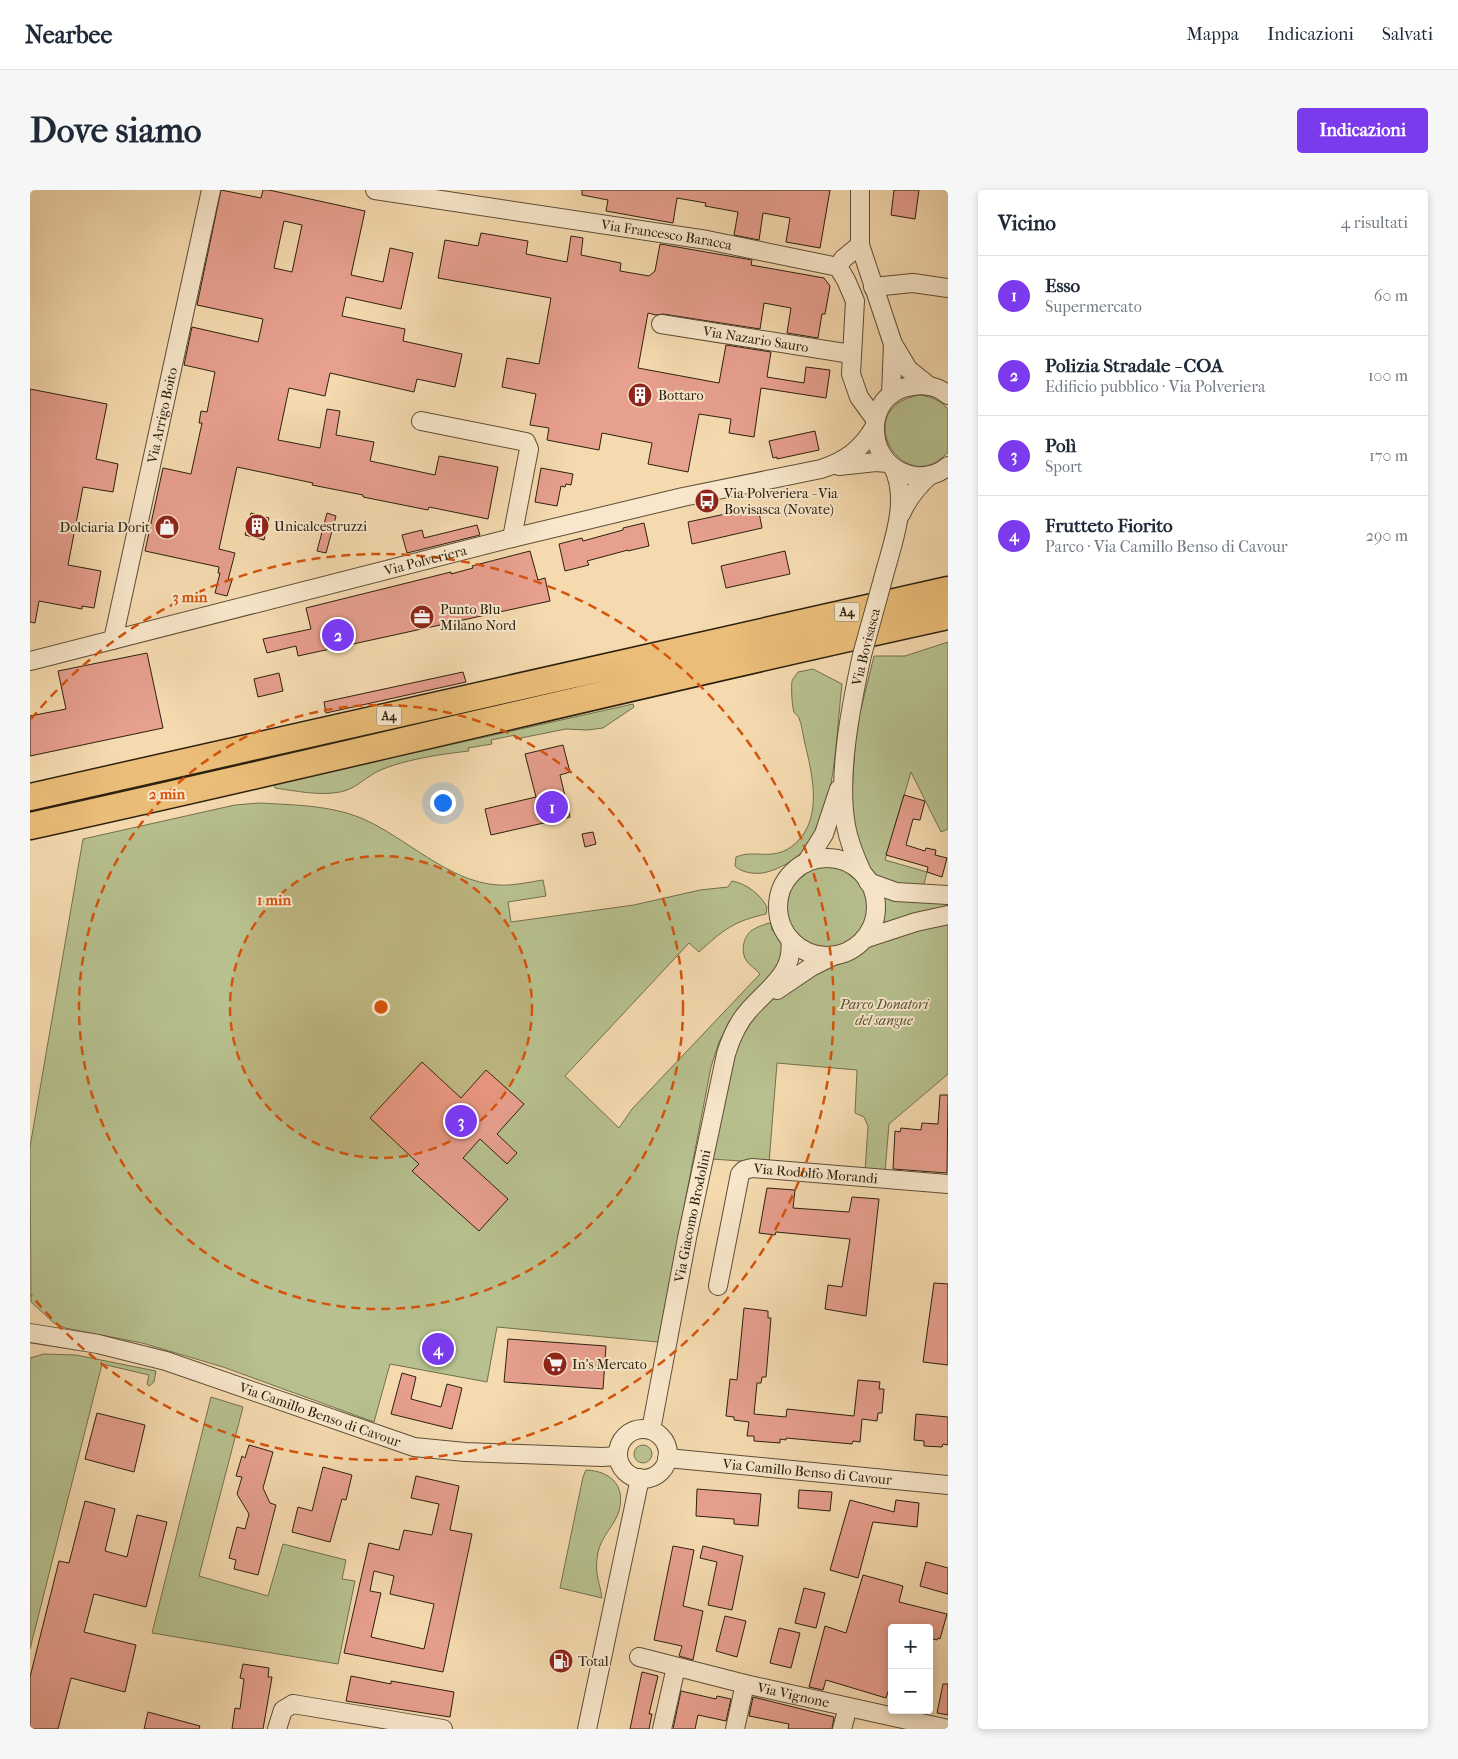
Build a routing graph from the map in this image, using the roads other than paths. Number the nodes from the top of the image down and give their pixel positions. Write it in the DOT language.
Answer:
graph roads {
  1 [pos="211,190"];
  2 [pos="375,190"];
  3 [pos="860,190"];
  4 [pos="860,245"];
  5 [pos="838,267"];
  6 [pos="873,287"];
  7 [pos="948,288"];
  8 [pos="661,324"];
  9 [pos="892,344"];
  10 [pos="851,354"];
  11 [pos="854,384"];
  12 [pos="929,386"];
  13 [pos="948,395"];
  14 [pos="889,396"];
  15 [pos="421,421"];
  16 [pos="875,423"];
  17 [pos="890,465"];
  18 [pos="948,466"];
  19 [pos="821,469"];
  20 [pos="930,475"];
  21 [pos="897,522"];
  22 [pos="512,538"];
  23 [pos="948,590"];
  24 [pos="948,616"];
  25 [pos="113,640"];
  26 [pos="30,661"];
  27 [pos="843,774"];
  28 [pos="30,796"];
  29 [pos="30,826"];
  30 [pos="806,863"];
  31 [pos="866,878"];
  32 [pos="948,895"];
  33 [pos="948,915"];
  34 [pos="864,938"];
  35 [pos="790,939"];
  36 [pos="833,956"];
  37 [pos="750,1009"];
  38 [pos="948,1184"];
  39 [pos="718,1286"];
  40 [pos="30,1333"];
  41 [pos="651,1430"];
  42 [pos="618,1456"];
  43 [pos="667,1458"];
  44 [pos="640,1478"];
  45 [pos="948,1486"];
  46 [pos="639,1657"];
  47 [pos="676,1667"];
  48 [pos="745,1684"];
  49 [pos="848,1707"];
  50 [pos="948,1728"];
  51 [pos="277,1729"];
  52 [pos="443,1729"];
  53 [pos="587,1729"];
  54 [pos="662,1729"];
  55 [pos="735,1729"];
  56 [pos="842,1729"];
  1 -- 25 [label="street, Via Arrigo Boito"];
  2 -- 5 [label="street, Via Francesco Baracca"];
  3 -- 4 [label="street"];
  4 -- 5 [label="street"];
  4 -- 6 [label="street"];
  5 -- 10 [label="street"];
  6 -- 7 [label="street"];
  6 -- 9 [label="street"];
  8 -- 10 [label="street, Via Nazario Sauro"];
  9 -- 12 [label="street"];
  9 -- 14 [label="street"];
  10 -- 11 [label="street"];
  11 -- 14 [label="street"];
  11 -- 16 [label="street"];
  12 -- 13 [label="street"];
  12 -- 14 [label="street"];
  14 -- 16 [label="street, Via Polveriera"];
  15 -- 22 [label="street"];
  16 -- 17 [label="street, Via Bovisasca"];
  16 -- 19 [label="street, Via Polveriera"];
  17 -- 19 [label="street, Via Polveriera"];
  17 -- 20 [label="street"];
  17 -- 21 [label="street, Via Bovisasca"];
  18 -- 20 [label="street"];
  19 -- 22 [label="street, Via Polveriera"];
  20 -- 21 [label="street, Via Bovisasca"];
  21 -- 27 [label="street, Via Bovisasca, bridge"];
  22 -- 25 [label="street, Via Polveriera"];
  23 -- 28 [label="highway, A4"];
  24 -- 29 [label="highway, A4"];
  25 -- 26 [label="street, Via Polveriera"];
  27 -- 30 [label="street, Via Bovisasca"];
  27 -- 31 [label="street, Via Bovisasca"];
  30 -- 31 [label="street"];
  30 -- 35 [label="street"];
  31 -- 32 [label="street"];
  31 -- 34 [label="street"];
  33 -- 34 [label="street"];
  34 -- 36 [label="street"];
  35 -- 36 [label="street"];
  35 -- 37 [label="street, Via Giacomo Brodolini"];
  36 -- 37 [label="street, Via Giacomo Brodolini"];
  37 -- 41 [label="street, Via Giacomo Brodolini"];
  38 -- 39 [label="street, Via Rodolfo Morandi"];
  40 -- 42 [label="street, Via Camillo Benso di Cavour"];
  41 -- 42 [label="street"];
  41 -- 43 [label="street"];
  42 -- 44 [label="street"];
  43 -- 44 [label="street"];
  43 -- 45 [label="street, Via Camillo Benso di Cavour"];
  44 -- 53 [label="street"];
  46 -- 47 [label="street, Via Vignone"];
  47 -- 48 [label="street, Via Vignone"];
  47 -- 54 [label="street"];
  48 -- 49 [label="street, Via Vignone"];
  48 -- 55 [label="street"];
  49 -- 50 [label="street, Via Vignone"];
  49 -- 56 [label="street"];
  51 -- 52 [label="street"];
}
